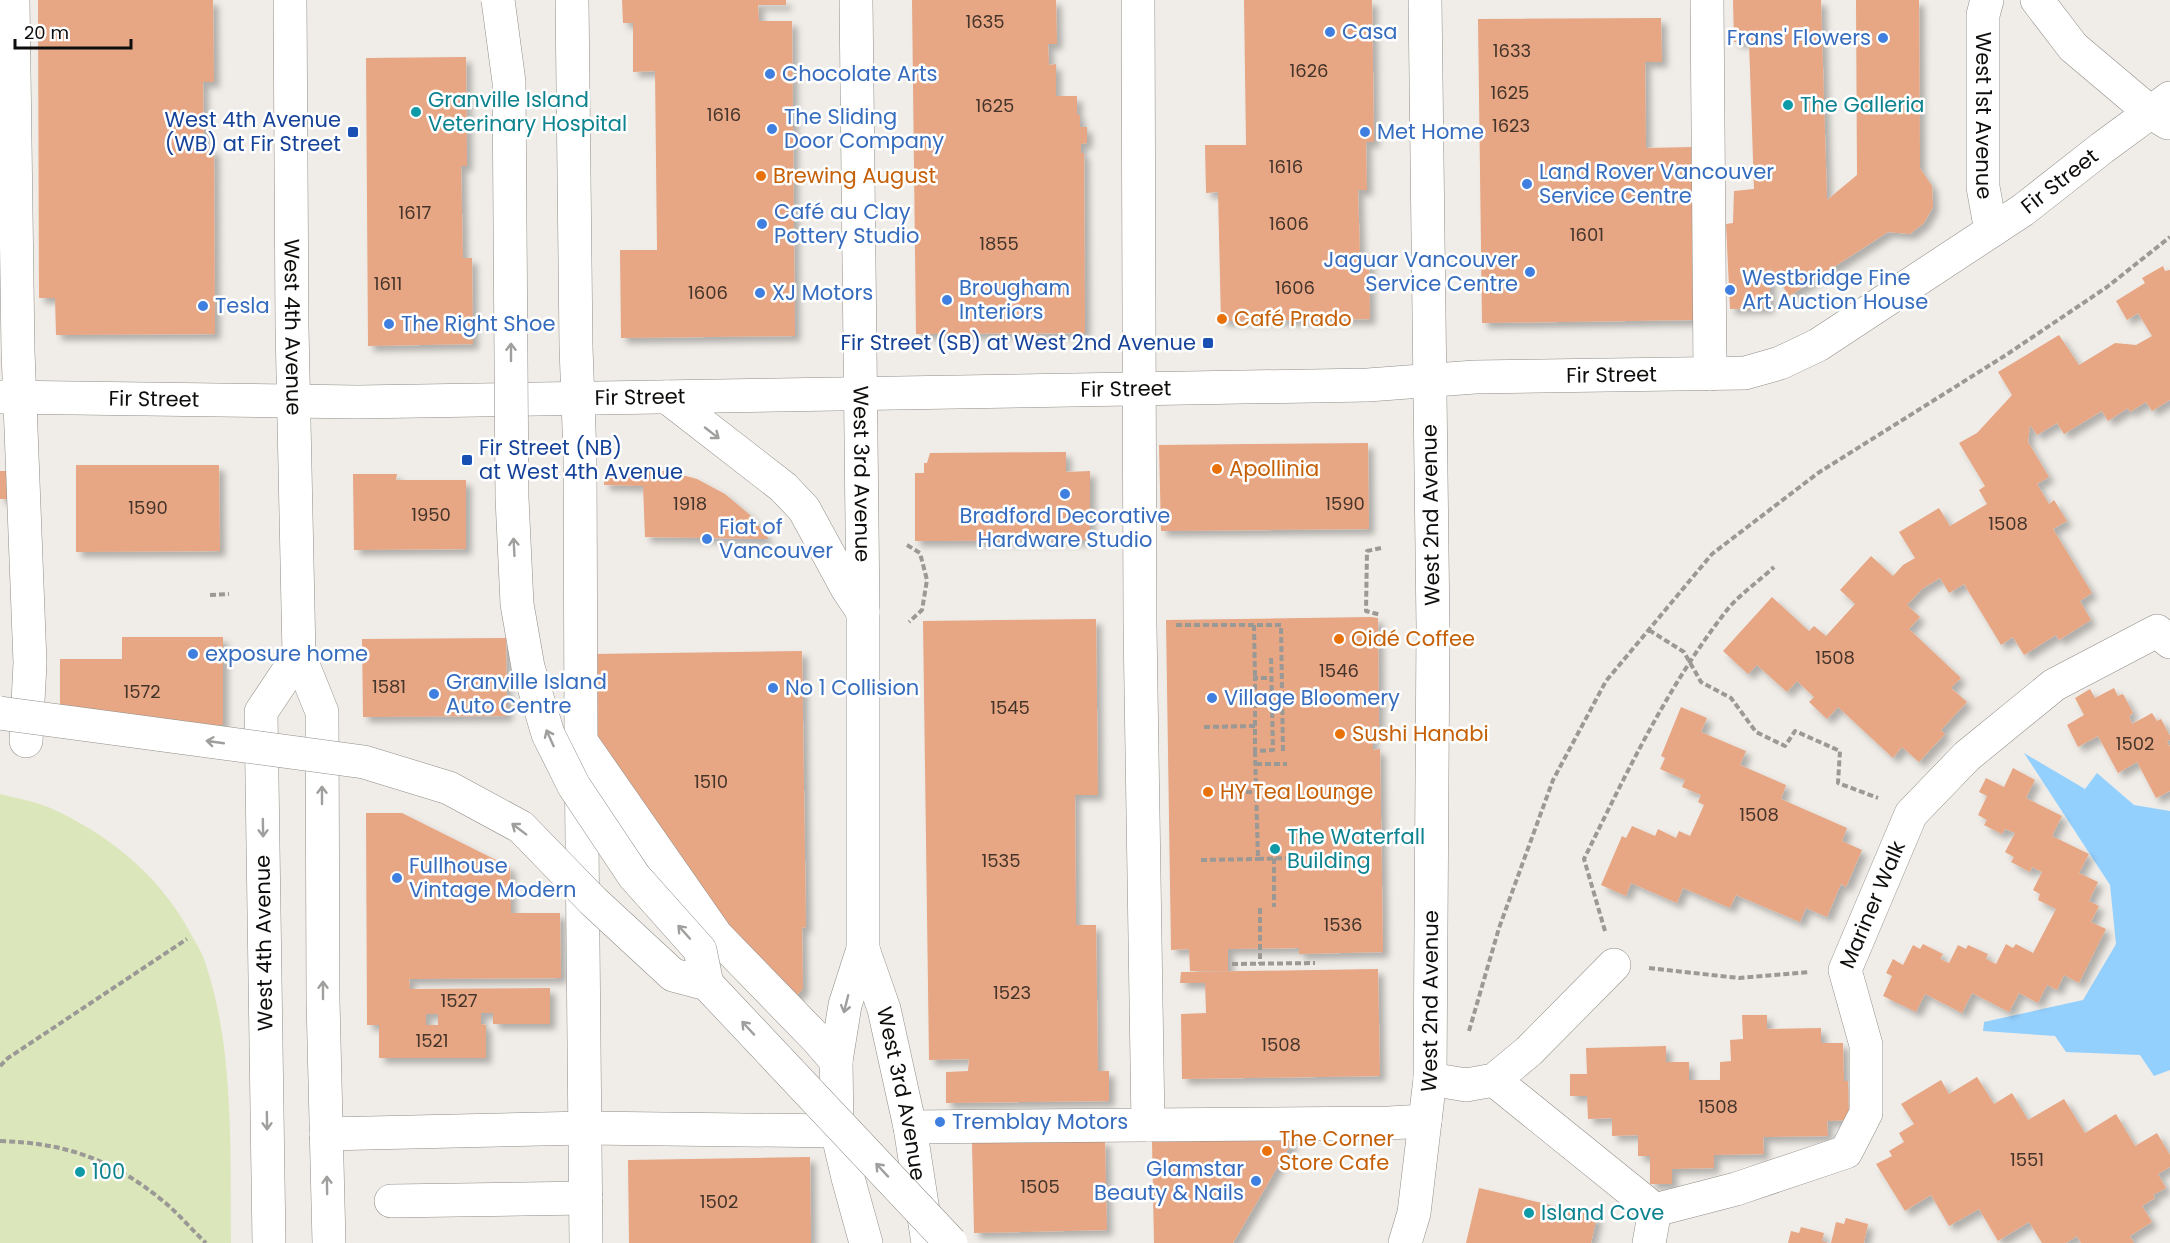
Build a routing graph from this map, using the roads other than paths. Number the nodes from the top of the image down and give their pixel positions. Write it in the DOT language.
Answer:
graph roads {
  1 [pos="13,0"];
  2 [pos="290,0"];
  3 [pos="498,0"];
  4 [pos="572,0"];
  5 [pos="856,0"];
  6 [pos="1138,0"];
  7 [pos="1425,0"];
  8 [pos="1707,0"];
  9 [pos="1987,0"];
  10 [pos="2037,0"];
  11 [pos="2163,112"];
  12 [pos="1991,231"];
  13 [pos="1710,374"];
  14 [pos="1430,381"];
  15 [pos="1139,388"];
  16 [pos="861,392"];
  17 [pos="10,397"];
  18 [pos="667,397"];
  19 [pos="578,398"];
  20 [pos="294,401"];
  21 [pos="863,612"];
  22 [pos="2170,642"];
  23 [pos="299,655"];
  24 [pos="0,713"];
  25 [pos="26,741"];
  26 [pos="581,741"];
  27 [pos="863,949"];
  28 [pos="1614,965"];
  29 [pos="707,984"];
  30 [pos="836,1061"];
  31 [pos="1430,1079"];
  32 [pos="1494,1080"];
  33 [pos="1425,1121"];
  34 [pos="1148,1125"];
  35 [pos="910,1127"];
  36 [pos="586,1128"];
  37 [pos="837,1131"];
  38 [pos="326,1134"];
  39 [pos="586,1198"];
  40 [pos="391,1201"];
  41 [pos="1655,1210"];
  42 [pos="269,1243"];
  43 [pos="329,1243"];
  44 [pos="586,1243"];
  45 [pos="866,1243"];
  46 [pos="928,1243"];
  47 [pos="951,1243"];
  48 [pos="1405,1243"];
  49 [pos="1649,1243"];
  1 -- 17 [label="main road"];
  2 -- 20 [label="main road, West 4th Avenue"];
  29 -- 3 [label="main road, one-way, bridge"];
  4 -- 19 [label="main road"];
  5 -- 16 [label="main road, West 3rd Avenue"];
  6 -- 15 [label="main road"];
  7 -- 14 [label="main road, West 2nd Avenue"];
  8 -- 13 [label="main road"];
  9 -- 12 [label="main road, West 1st Avenue"];
  10 -- 11 [label="main road"];
  11 -- 12 [label="main road, Fir Street"];
  12 -- 13 [label="main road, Fir Street"];
  13 -- 14 [label="main road, Fir Street"];
  14 -- 15 [label="main road, Fir Street"];
  14 -- 31 [label="main road, West 2nd Avenue"];
  15 -- 16 [label="main road, Fir Street"];
  15 -- 34 [label="main road"];
  16 -- 18 [label="main road, Fir Street"];
  16 -- 21 [label="main road, West 3rd Avenue"];
  17 -- 20 [label="main road, Fir Street"];
  17 -- 25 [label="main road"];
  18 -- 19 [label="main road, Fir Street"];
  18 -- 21 [label="main road, one-way"];
  19 -- 20 [label="main road, Fir Street"];
  19 -- 26 [label="main road"];
  20 -- 23 [label="main road, West 4th Avenue"];
  21 -- 27 [label="main road, West 3rd Avenue"];
  22 -- 41 [label="main road, Mariner Walk"];
  38 -- 23 [label="main road, West 4th Avenue, one-way"];
  23 -- 42 [label="main road, West 4th Avenue, one-way"];
  29 -- 24 [label="main road, one-way, bridge"];
  26 -- 30 [label="main road"];
  26 -- 36 [label="main road"];
  27 -- 30 [label="main road, West 3rd Avenue, one-way"];
  27 -- 35 [label="main road, West 3rd Avenue"];
  28 -- 32 [label="main road"];
  47 -- 29 [label="main road, one-way, bridge"];
  30 -- 37 [label="main road, West 3rd Avenue"];
  31 -- 32 [label="main road"];
  31 -- 33 [label="main road, West 2nd Avenue"];
  32 -- 41 [label="main road"];
  33 -- 34 [label="main road"];
  33 -- 48 [label="main road, West 2nd Avenue"];
  34 -- 35 [label="main road"];
  35 -- 46 [label="main road, West 3rd Avenue"];
  36 -- 37 [label="main road"];
  36 -- 38 [label="main road"];
  36 -- 39 [label="main road"];
  37 -- 45 [label="main road, West 3rd Avenue"];
  43 -- 38 [label="main road, West 4th Avenue, one-way"];
  39 -- 40 [label="main road"];
  39 -- 44 [label="main road"];
  41 -- 49 [label="main road"];
}
